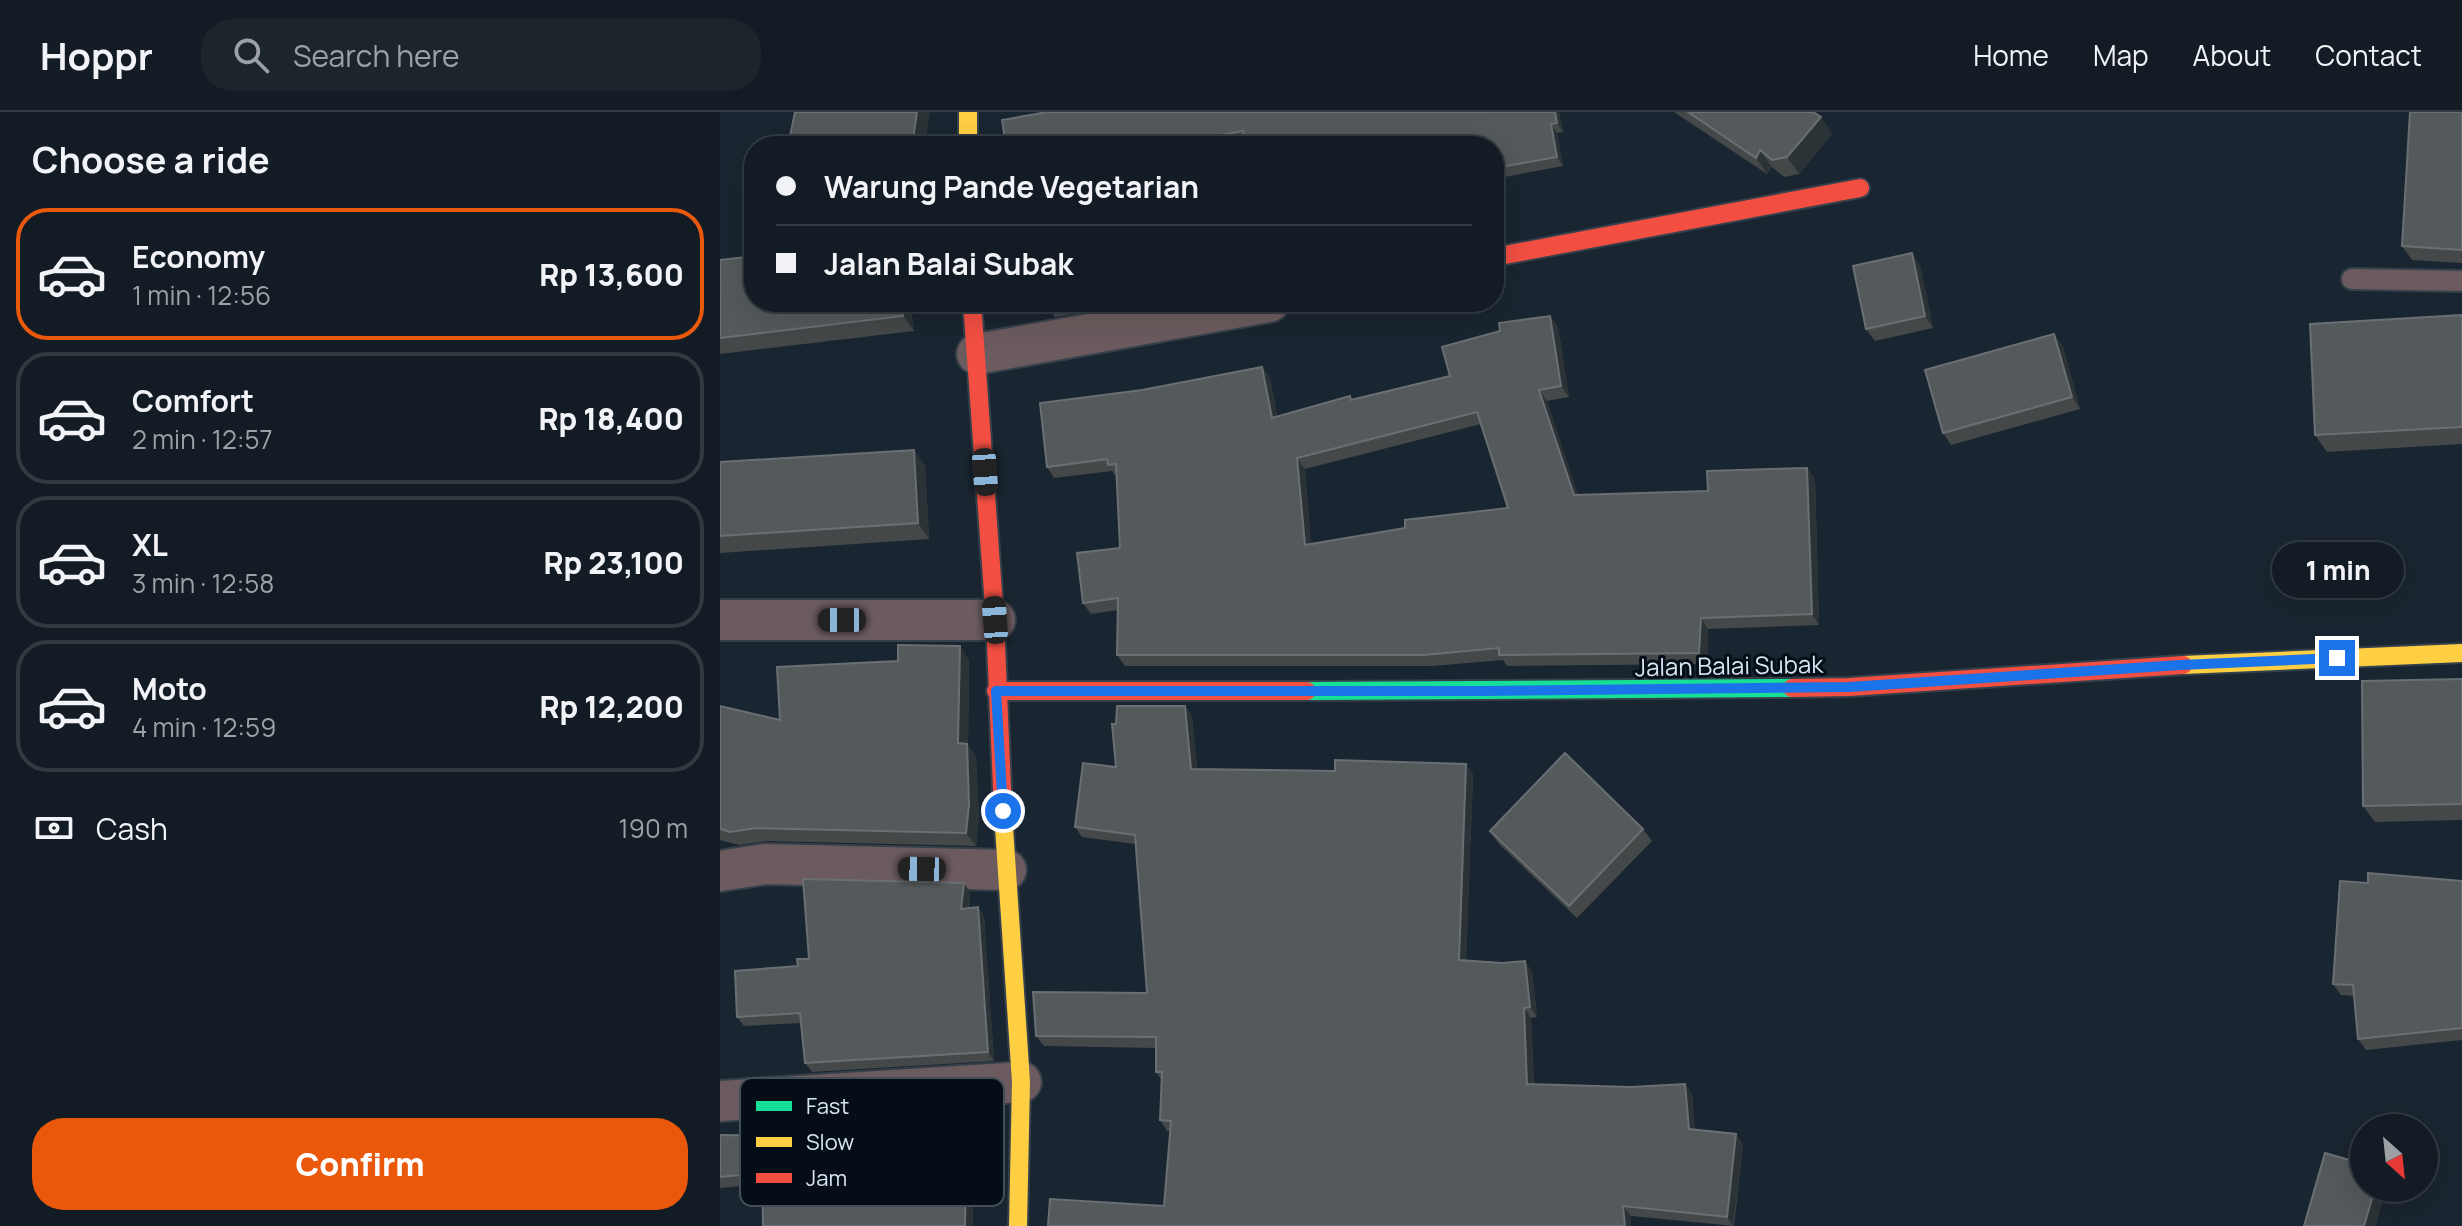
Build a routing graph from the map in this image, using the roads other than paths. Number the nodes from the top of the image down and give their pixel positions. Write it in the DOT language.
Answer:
graph roads {
  1 [pos="968,112"];
  2 [pos="968,136"];
  3 [pos="1860,188"];
  4 [pos="1504,255"];
  5 [pos="2352,279"];
  6 [pos="2462,281"];
  7 [pos="973,312"];
  8 [pos="1213,312"];
  9 [pos="977,354"];
  10 [pos="720,620"];
  11 [pos="995,620"];
  12 [pos="2462,653"];
  13 [pos="996,691"];
  14 [pos="1006,870"];
  15 [pos="720,871"];
  16 [pos="1021,1082"];
  17 [pos="1004,1083"];
  18 [pos="740,1100"];
  19 [pos="720,1101"];
  20 [pos="1018,1226"];
  1 -- 2 [label="street"];
  3 -- 4 [label="street"];
  5 -- 6 [label="lane"];
  7 -- 9 [label="street"];
  8 -- 9 [label="street"];
  9 -- 11 [label="street"];
  10 -- 11 [label="street"];
  11 -- 13 [label="street"];
  12 -- 13 [label="street, Jalan Balai Subak"];
  13 -- 14 [label="street"];
  14 -- 15 [label="street"];
  14 -- 16 [label="street"];
  16 -- 17 [label="street"];
  16 -- 20 [label="street"];
  18 -- 19 [label="street"];
}
